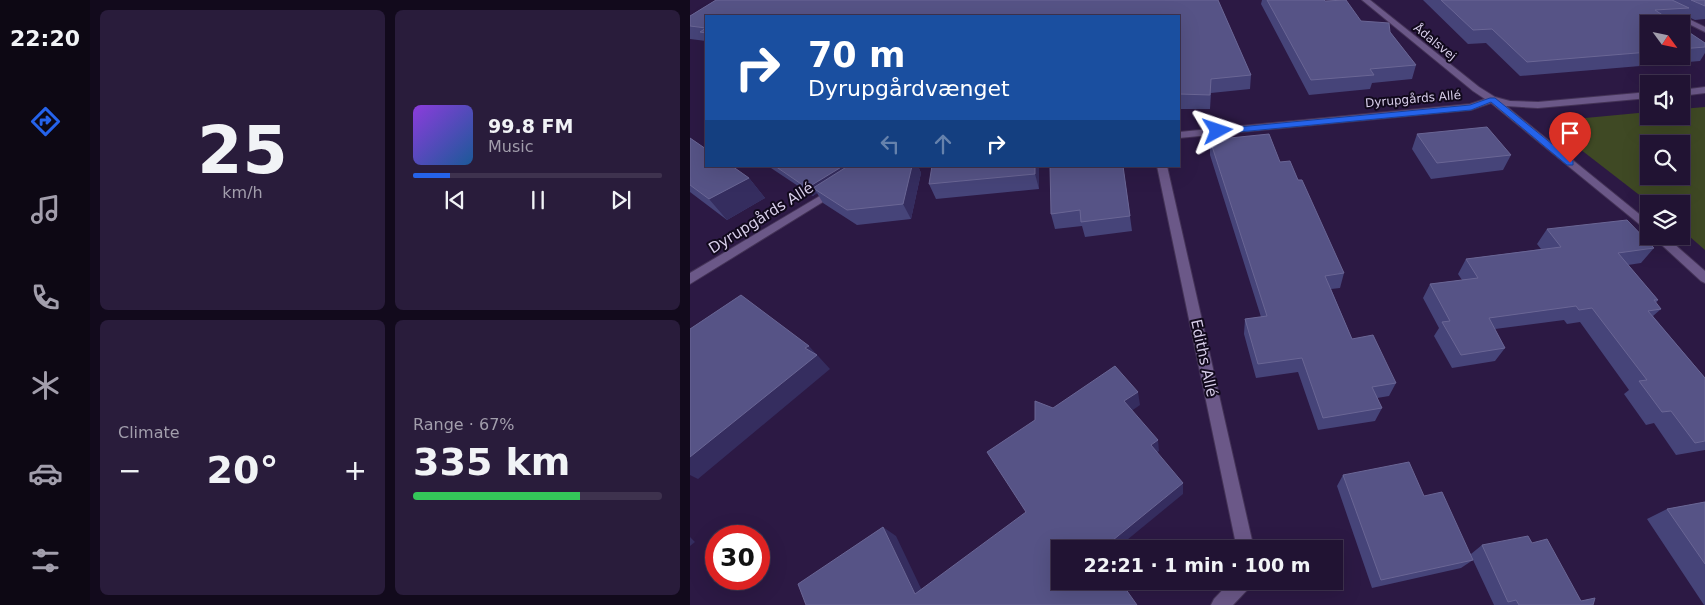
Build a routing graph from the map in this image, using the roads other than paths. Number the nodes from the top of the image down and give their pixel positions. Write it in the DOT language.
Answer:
graph roads {
  1 [pos="1366,0"];
  2 [pos="1645,0"];
  3 [pos="1705,30"];
  4 [pos="1705,90"];
  5 [pos="1690,91"];
  6 [pos="1640,97"];
  7 [pos="1492,99"];
  8 [pos="1180,135"];
  9 [pos="1162,167"];
  10 [pos="848,182"];
  11 [pos="1640,221"];
  12 [pos="1668,245"];
  13 [pos="1705,278"];
  14 [pos="690,279"];
  15 [pos="1244,540"];
  16 [pos="1235,590"];
  17 [pos="1220,605"];
  1 -- 7 [label="street, Ådalsvej"];
  2 -- 3 [label="street"];
  4 -- 5 [label="street"];
  6 -- 7 [label="street"];
  7 -- 8 [label="street, Dyrupgårds Allé"];
  7 -- 11 [label="street, Ådalsvej"];
  9 -- 15 [label="street, Ediths Allé"];
  10 -- 14 [label="street, Dyrupgårds Allé"];
  12 -- 13 [label="street"];
  16 -- 17 [label="street"];
}
